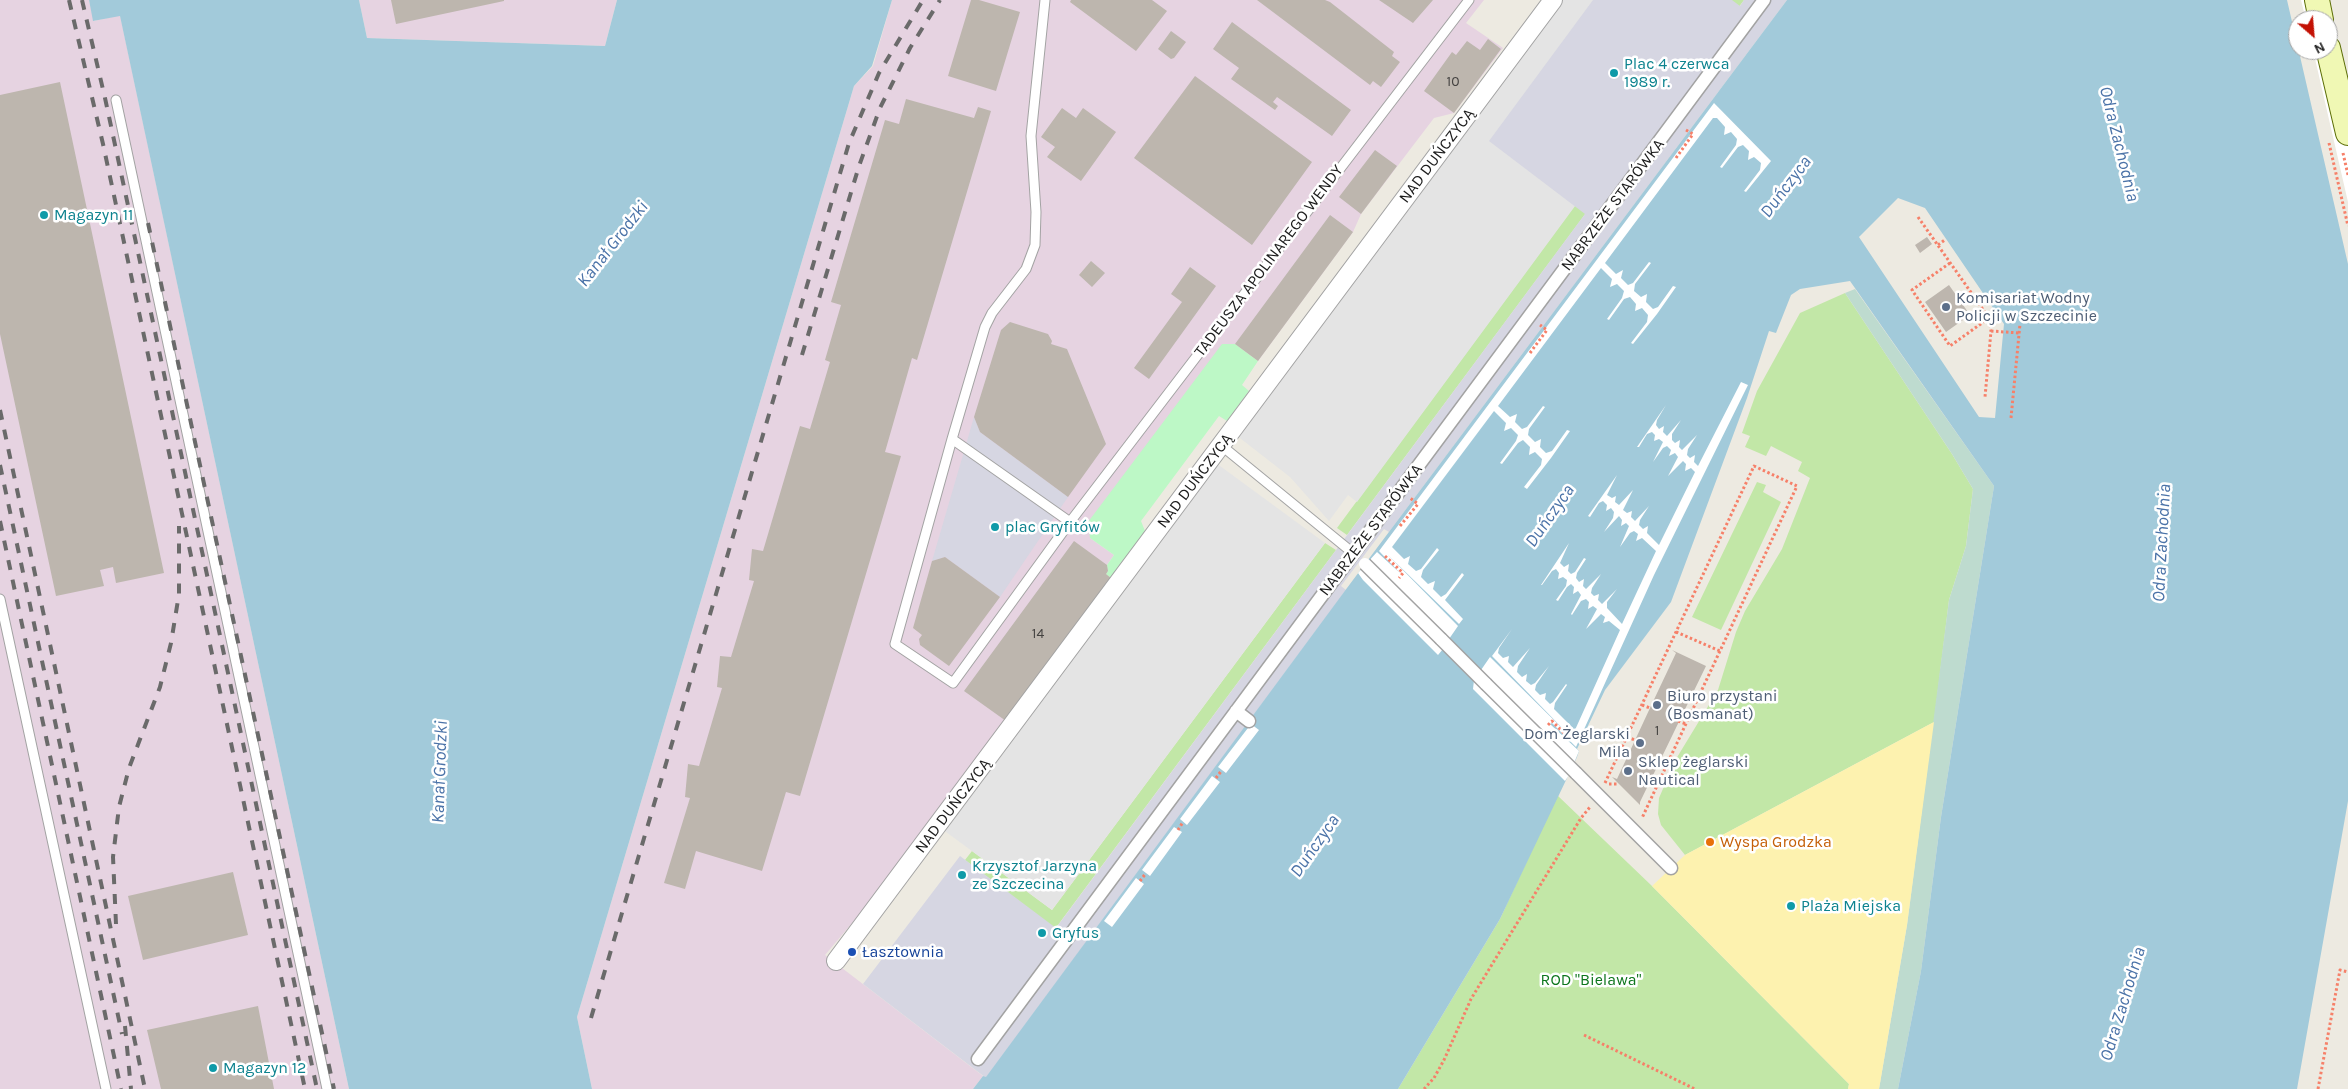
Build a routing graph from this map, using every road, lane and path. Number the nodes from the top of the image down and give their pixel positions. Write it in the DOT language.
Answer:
graph roads {
  1 [pos="1045,0"];
  2 [pos="1469,0"];
  3 [pos="1553,0"];
  4 [pos="1764,0"];
  5 [pos="2331,60"];
  6 [pos="116,100"];
  7 [pos="1688,131"];
  8 [pos="2348,133"];
  9 [pos="1676,158"];
  10 [pos="1918,217"];
  11 [pos="1946,239"];
  12 [pos="1938,245"];
  13 [pos="1950,263"];
  14 [pos="1989,318"];
  15 [pos="2020,324"];
  16 [pos="1542,326"];
  17 [pos="1991,331"];
  18 [pos="2019,333"];
  19 [pos="1530,353"];
  20 [pos="1985,397"];
  21 [pos="2011,418"];
  22 [pos="952,439"];
  23 [pos="1222,446"];
  24 [pos="1412,499"];
  25 [pos="1070,522"];
  26 [pos="1400,526"];
  27 [pos="1353,552"];
  28 [pos="1385,556"];
  29 [pos="1398,579"];
  30 [pos="0,599"];
  31 [pos="1676,632"];
  32 [pos="1720,651"];
  33 [pos="1642,705"];
  34 [pos="1650,708"];
  35 [pos="1236,711"];
  36 [pos="1249,721"];
  37 [pos="1678,721"];
  38 [pos="1686,724"];
  39 [pos="1546,727"];
  40 [pos="1627,737"];
  41 [pos="1571,740"];
  42 [pos="1635,740"];
  43 [pos="1222,770"];
  44 [pos="1216,778"];
  45 [pos="1619,784"];
  46 [pos="1602,791"];
  47 [pos="1183,822"];
  48 [pos="1178,830"];
  49 [pos="1635,832"];
  50 [pos="1671,868"];
  51 [pos="1146,873"];
  52 [pos="1140,881"];
  53 [pos="836,961"];
  54 [pos="2348,972"];
  55 [pos="1584,1035"];
  56 [pos="978,1060"];
  57 [pos="106,1089"];
  58 [pos="327,1089"];
  59 [pos="1424,1089"];
  60 [pos="1695,1089"];
  61 [pos="2318,1089"];
  1 -- 22 [label="lane"];
  2 -- 25 [label="lane, TADEUSZA APOLINAREGO WENDY"];
  3 -- 23 [label="street, NAD DUŃCZYCĄ"];
  4 -- 27 [label="street, NABRZEŻE STARÓWKA"];
  5 -- 8 [label="main road"];
  6 -- 58 [label="lane"];
  7 -- 9 [label="path"];
  10 -- 12 [label="path"];
  11 -- 12 [label="path"];
  12 -- 13 [label="path"];
  13 -- 14 [label="path"];
  13 -- 14 [label="path"];
  14 -- 17 [label="path"];
  15 -- 18 [label="path"];
  16 -- 19 [label="path"];
  17 -- 18 [label="path"];
  17 -- 20 [label="path"];
  18 -- 21 [label="path"];
  22 -- 25 [label="lane"];
  22 -- 25 [label="lane, TADEUSZA APOLINAREGO WENDY"];
  23 -- 27 [label="lane"];
  23 -- 53 [label="street, NAD DUŃCZYCĄ"];
  24 -- 26 [label="path"];
  27 -- 35 [label="street, NABRZEŻE STARÓWKA"];
  27 -- 46 [label="street, bridge"];
  28 -- 29 [label="path"];
  30 -- 57 [label="lane"];
  31 -- 32 [label="path"];
  31 -- 32 [label="path"];
  31 -- 33 [label="path"];
  32 -- 38 [label="path"];
  33 -- 34 [label="path"];
  33 -- 40 [label="path"];
  35 -- 36 [label="street"];
  35 -- 56 [label="street, NABRZEŻE STARÓWKA"];
  37 -- 38 [label="path"];
  38 -- 49 [label="path"];
  39 -- 41 [label="path"];
  40 -- 42 [label="path"];
  40 -- 46 [label="path"];
  43 -- 44 [label="path"];
  45 -- 46 [label="path"];
  46 -- 49 [label="street"];
  46 -- 59 [label="path"];
  47 -- 48 [label="path"];
  49 -- 50 [label="street"];
  51 -- 52 [label="path"];
  54 -- 61 [label="path"];
  55 -- 60 [label="path"];
}
